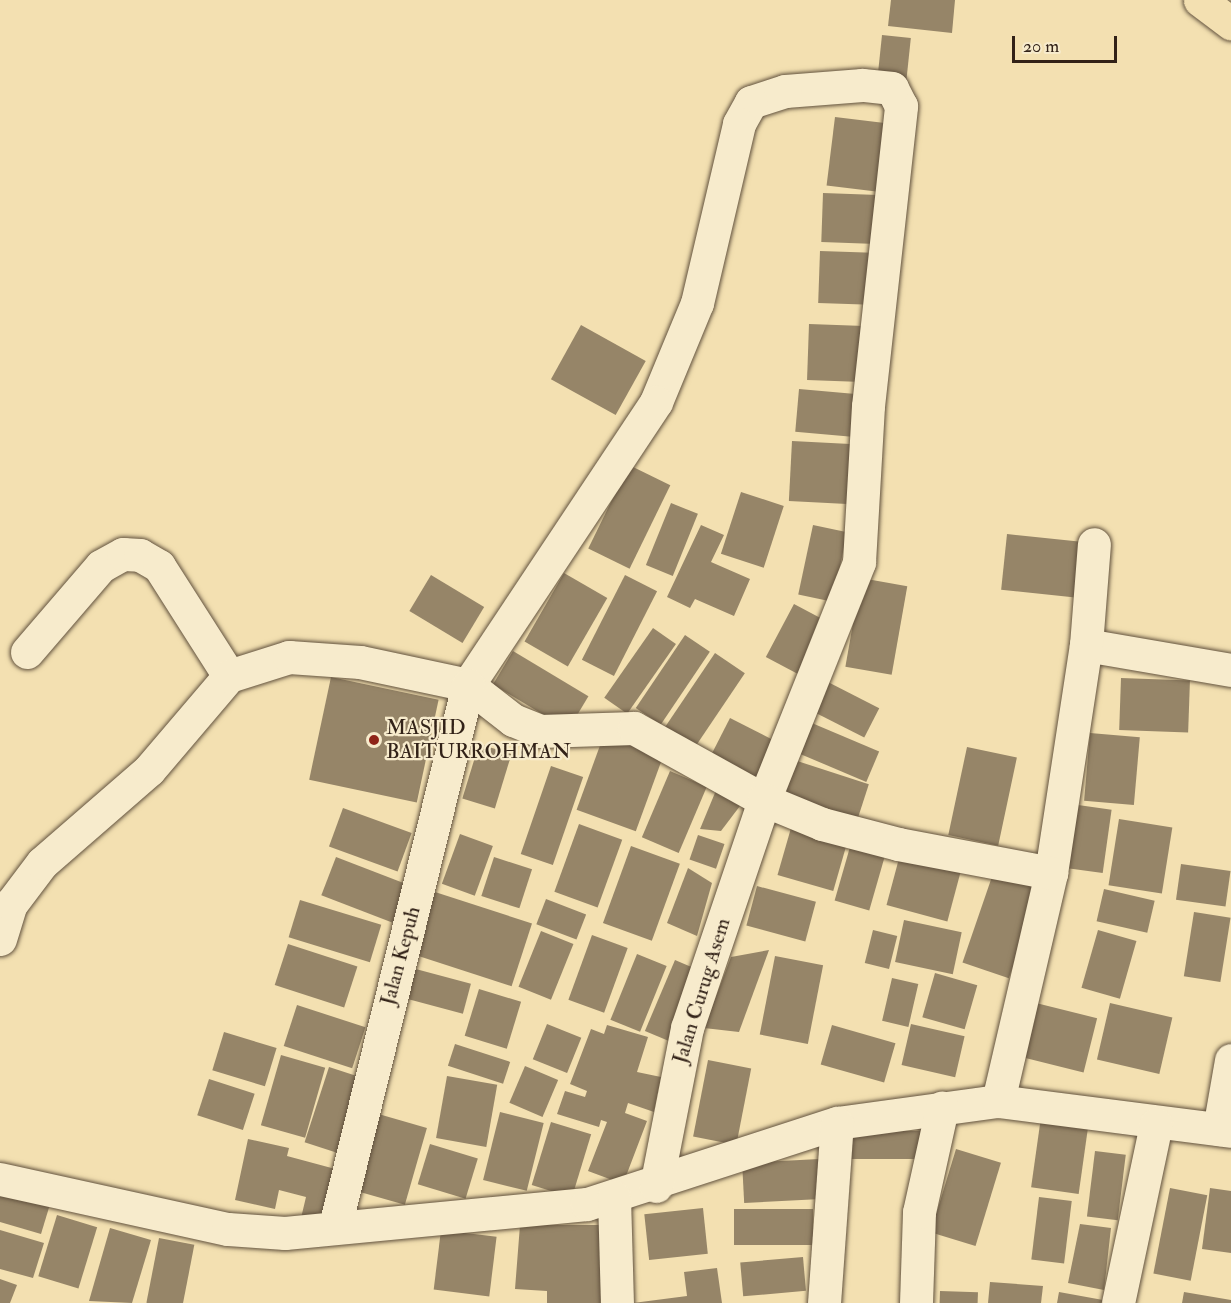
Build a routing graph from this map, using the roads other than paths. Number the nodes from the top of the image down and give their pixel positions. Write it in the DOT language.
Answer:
graph roads {
  1 [pos="1200,0"];
  2 [pos="1231,23"];
  3 [pos="1094,544"];
  4 [pos="1086,645"];
  5 [pos="27,652"];
  6 [pos="1231,670"];
  7 [pos="229,676"];
  8 [pos="468,685"];
  9 [pos="764,800"];
  10 [pos="1051,873"];
  11 [pos="6,904"];
  12 [pos="0,939"];
  13 [pos="1231,1060"];
  14 [pos="998,1101"];
  15 [pos="942,1108"];
  16 [pos="837,1123"];
  17 [pos="1156,1124"];
  18 [pos="1225,1130"];
  19 [pos="0,1179"];
  20 [pos="656,1186"];
  21 [pos="614,1197"];
  22 [pos="335,1226"];
  23 [pos="618,1303"];
  24 [pos="824,1303"];
  25 [pos="916,1303"];
  26 [pos="1118,1303"];
  1 -- 2 [label="highway"];
  3 -- 4 [label="street"];
  4 -- 6 [label="street"];
  4 -- 10 [label="street"];
  5 -- 7 [label="street"];
  7 -- 8 [label="street"];
  7 -- 11 [label="street"];
  8 -- 9 [label="street"];
  8 -- 9 [label="street, Jalan Kepuh"];
  8 -- 22 [label="street, Jalan Kepuh"];
  9 -- 10 [label="street"];
  9 -- 20 [label="street, Jalan Curug Asem"];
  10 -- 14 [label="street"];
  11 -- 12 [label="street"];
  13 -- 18 [label="street"];
  14 -- 15 [label="street"];
  14 -- 17 [label="street"];
  15 -- 16 [label="street"];
  15 -- 25 [label="street"];
  16 -- 20 [label="street"];
  16 -- 24 [label="street"];
  17 -- 18 [label="street"];
  17 -- 26 [label="street"];
  19 -- 22 [label="street"];
  20 -- 21 [label="street"];
  21 -- 22 [label="street"];
  21 -- 23 [label="street"];
}
